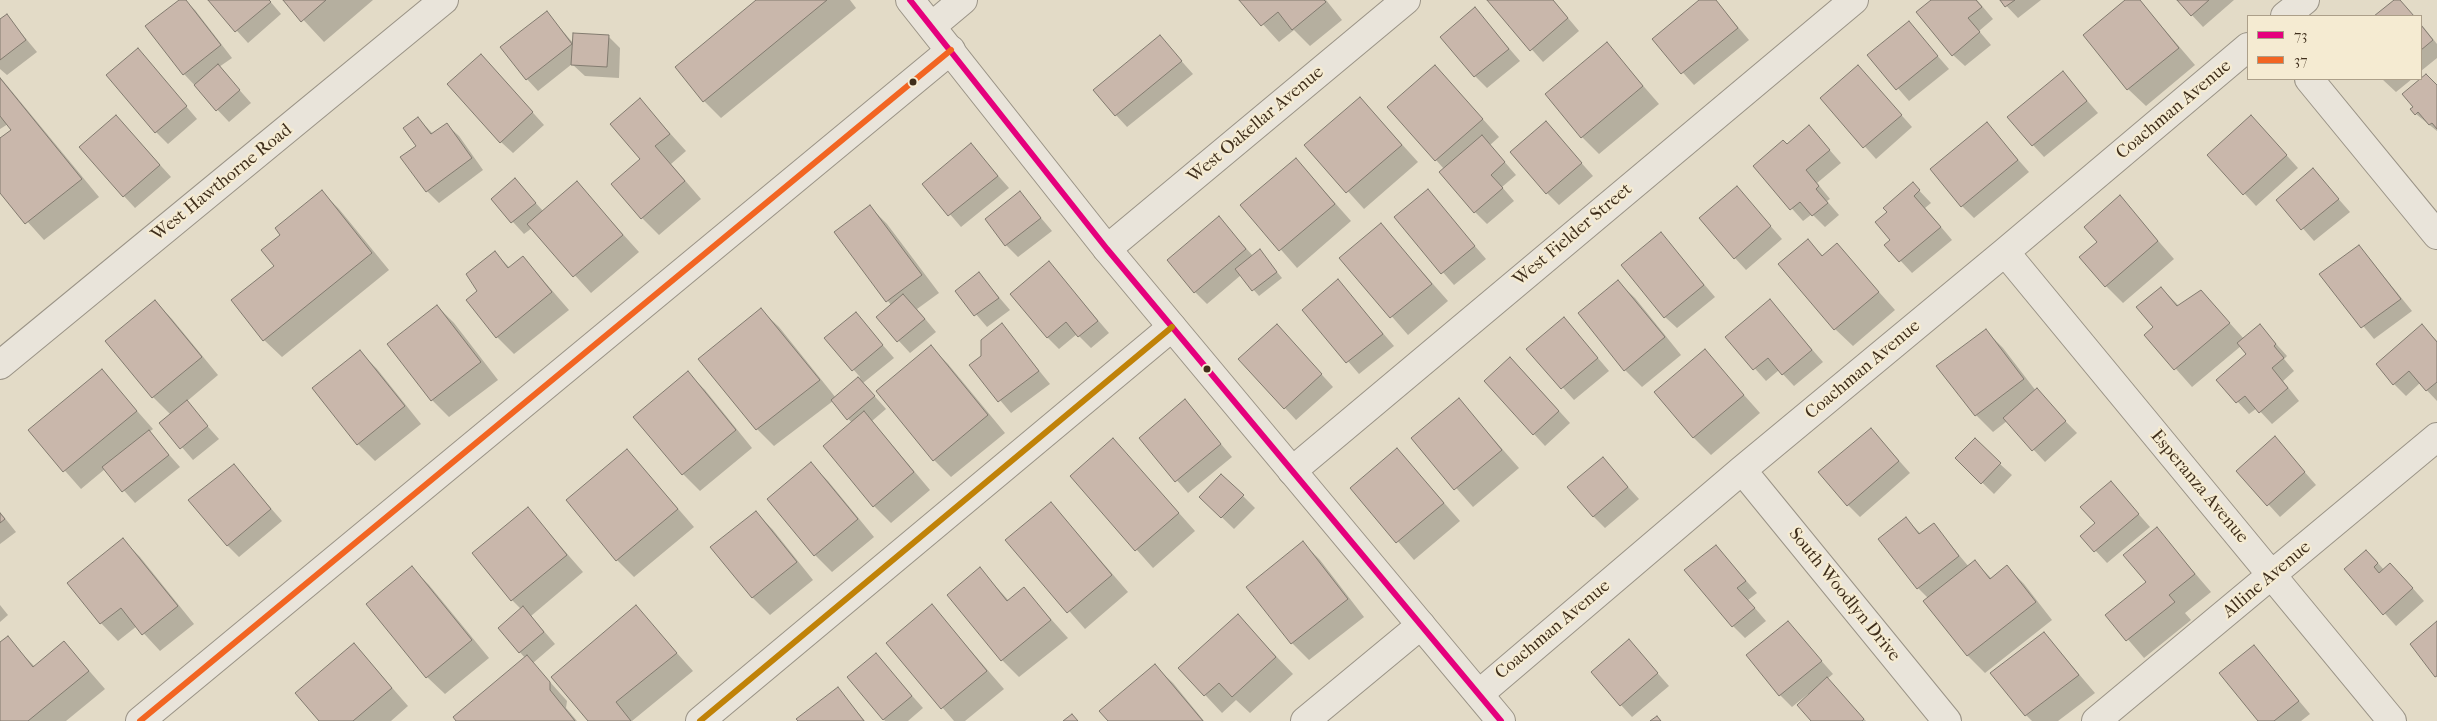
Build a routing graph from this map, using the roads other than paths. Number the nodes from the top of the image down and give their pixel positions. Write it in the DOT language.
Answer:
graph roads {
  1 [pos="444,0"];
  2 [pos="910,0"];
  3 [pos="963,0"];
  4 [pos="1406,0"];
  5 [pos="1854,0"];
  6 [pos="2305,0"];
  7 [pos="2286,15"];
  8 [pos="932,26"];
  9 [pos="2247,48"];
  10 [pos="951,50"];
  11 [pos="2311,80"];
  12 [pos="2437,235"];
  13 [pos="1108,250"];
  14 [pos="2005,252"];
  15 [pos="1172,327"];
  16 [pos="0,365"];
  17 [pos="2437,437"];
  18 [pos="1742,470"];
  19 [pos="1292,471"];
  20 [pos="2272,576"];
  21 [pos="1421,625"];
  22 [pos="1478,694"];
  23 [pos="140,721"];
  24 [pos="700,721"];
  25 [pos="1305,721"];
  26 [pos="1501,721"];
  27 [pos="1947,721"];
  28 [pos="2096,721"];
  29 [pos="2392,721"];
  1 -- 16 [label="street, West Hawthorne Road"];
  2 -- 8 [label="street"];
  3 -- 8 [label="street"];
  4 -- 13 [label="street, West Oakellar Avenue"];
  5 -- 19 [label="street, West Fielder Street"];
  6 -- 7 [label="street"];
  8 -- 10 [label="street"];
  9 -- 14 [label="street, Coachman Avenue"];
  10 -- 13 [label="street"];
  10 -- 23 [label="street"];
  11 -- 12 [label="street"];
  13 -- 15 [label="street"];
  14 -- 18 [label="street, Coachman Avenue"];
  14 -- 20 [label="street, Esperanza Avenue"];
  15 -- 19 [label="street"];
  15 -- 24 [label="street"];
  17 -- 20 [label="street, Alline Avenue"];
  18 -- 22 [label="street, Coachman Avenue"];
  18 -- 27 [label="street, South Woodlyn Drive"];
  19 -- 21 [label="street"];
  20 -- 28 [label="street, Alline Avenue"];
  20 -- 29 [label="street, Esperanza Avenue"];
  21 -- 22 [label="street"];
  21 -- 25 [label="street"];
  22 -- 26 [label="street"];
}
